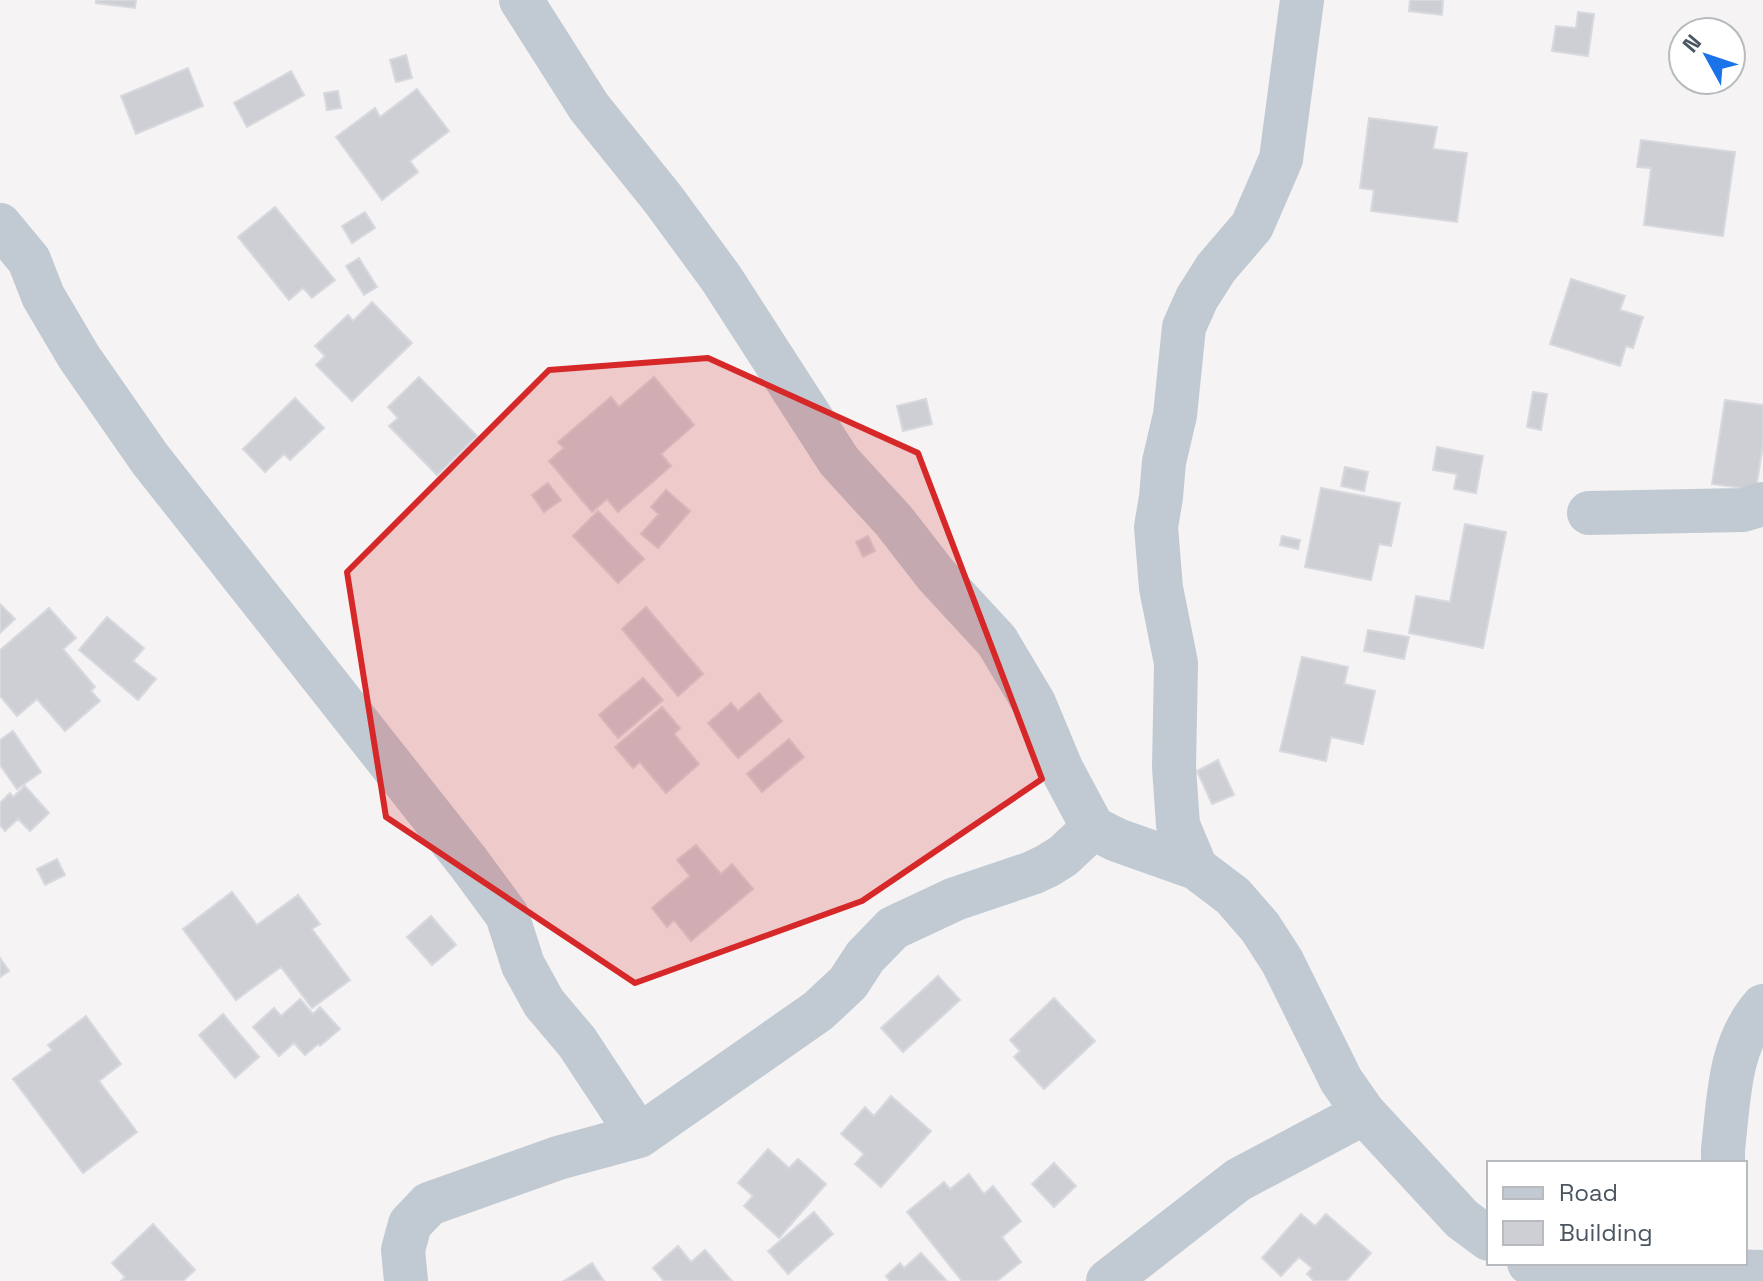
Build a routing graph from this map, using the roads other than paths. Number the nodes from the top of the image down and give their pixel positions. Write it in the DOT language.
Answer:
graph roads {
  1 [pos="521,0"];
  2 [pos="1302,0"];
  3 [pos="0,225"];
  4 [pos="1763,504"];
  5 [pos="1589,513"];
  6 [pos="1093,828"];
  7 [pos="1196,868"];
  8 [pos="1763,1006"];
  9 [pos="1364,1113"];
  10 [pos="639,1136"];
  11 [pos="1723,1161"];
  12 [pos="1487,1238"];
  13 [pos="1533,1265"];
  14 [pos="1739,1269"];
  15 [pos="406,1281"];
  16 [pos="1108,1281"];
  1 -- 6 [label="street"];
  2 -- 7 [label="street"];
  3 -- 10 [label="street"];
  4 -- 5 [label="street"];
  6 -- 7 [label="street"];
  6 -- 10 [label="street"];
  7 -- 9 [label="street"];
  8 -- 11 [label="street"];
  9 -- 12 [label="street"];
  9 -- 16 [label="street"];
  10 -- 15 [label="street"];
  13 -- 14 [label="street"];
}
